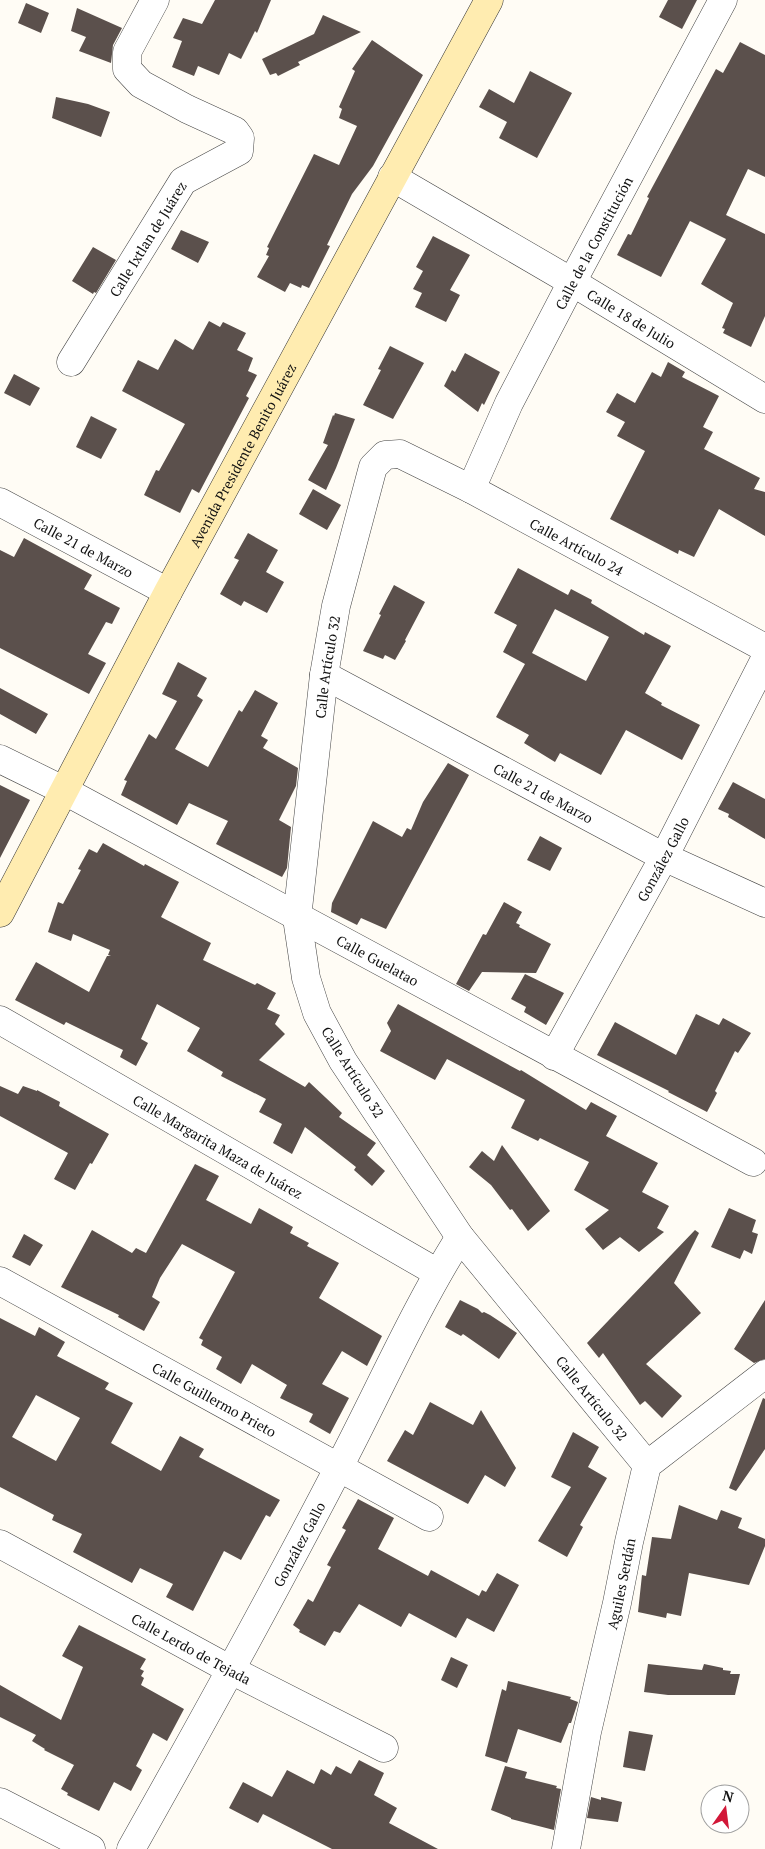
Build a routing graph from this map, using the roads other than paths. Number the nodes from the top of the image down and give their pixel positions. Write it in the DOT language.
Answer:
graph roads {
  1 [pos="155,0"];
  2 [pos="489,0"];
  3 [pos="723,0"];
  4 [pos="392,177"];
  5 [pos="572,282"];
  6 [pos="71,362"];
  7 [pos="765,398"];
  8 [pos="385,455"];
  9 [pos="471,489"];
  10 [pos="0,502"];
  11 [pos="168,592"];
  12 [pos="765,648"];
  13 [pos="765,659"];
  14 [pos="324,675"];
  15 [pos="0,760"];
  16 [pos="63,790"];
  17 [pos="664,857"];
  18 [pos="765,903"];
  19 [pos="0,913"];
  20 [pos="297,918"];
  21 [pos="0,1020"];
  22 [pos="554,1056"];
  23 [pos="753,1162"];
  24 [pos="460,1237"];
  25 [pos="438,1273"];
  26 [pos="0,1281"];
  27 [pos="765,1374"];
  28 [pos="647,1465"];
  29 [pos="339,1467"];
  30 [pos="429,1517"];
  31 [pos="0,1544"];
  32 [pos="231,1670"];
  33 [pos="384,1748"];
  34 [pos="0,1802"];
  35 [pos="91,1849"];
  36 [pos="131,1849"];
  37 [pos="566,1849"];
  1 -- 6 [label="street, Calle Ixtlan de Juárez"];
  2 -- 4 [label="street, Avenida Presidente Benito Juárez"];
  3 -- 5 [label="street, Calle de la Constitución"];
  4 -- 5 [label="street, Calle 18 de Julio"];
  4 -- 11 [label="street, Avenida Presidente Benito Juárez"];
  5 -- 7 [label="street, Calle 18 de Julio"];
  5 -- 9 [label="street, Calle de la Constitución"];
  8 -- 9 [label="street, Calle Artículo 24"];
  8 -- 14 [label="street, Calle Artículo 32"];
  9 -- 12 [label="street, Calle Artículo 24"];
  10 -- 11 [label="street, Calle 21 de Marzo"];
  11 -- 16 [label="street, Avenida Presidente Benito Juárez"];
  13 -- 17 [label="street, González Gallo"];
  14 -- 17 [label="street, Calle 21 de Marzo"];
  14 -- 20 [label="street, Calle Artículo 32"];
  15 -- 16 [label="street, Calle Guelatao"];
  16 -- 19 [label="street, Avenida Presidente Benito Juárez"];
  16 -- 20 [label="street, Calle Guelatao"];
  17 -- 18 [label="street, Calle 21 de Marzo"];
  17 -- 22 [label="street, González Gallo"];
  20 -- 22 [label="street, Calle Guelatao"];
  20 -- 24 [label="street, Calle Artículo 32"];
  21 -- 25 [label="street, Calle Margarita Maza de Juárez"];
  22 -- 23 [label="street, Calle Guelatao"];
  24 -- 25 [label="street, González Gallo"];
  24 -- 28 [label="street, Calle Artículo 32"];
  25 -- 29 [label="street, González Gallo"];
  26 -- 29 [label="street, Calle Guillermo Prieto"];
  27 -- 28 [label="street"];
  28 -- 37 [label="street, Aguiles Serdán"];
  29 -- 30 [label="street, Calle Guillermo Prieto"];
  29 -- 32 [label="street, González Gallo"];
  31 -- 32 [label="street, Calle Lerdo de Tejada"];
  32 -- 33 [label="street, Calle Lerdo de Tejada"];
  32 -- 36 [label="street, González Gallo"];
  34 -- 35 [label="street"];
}
